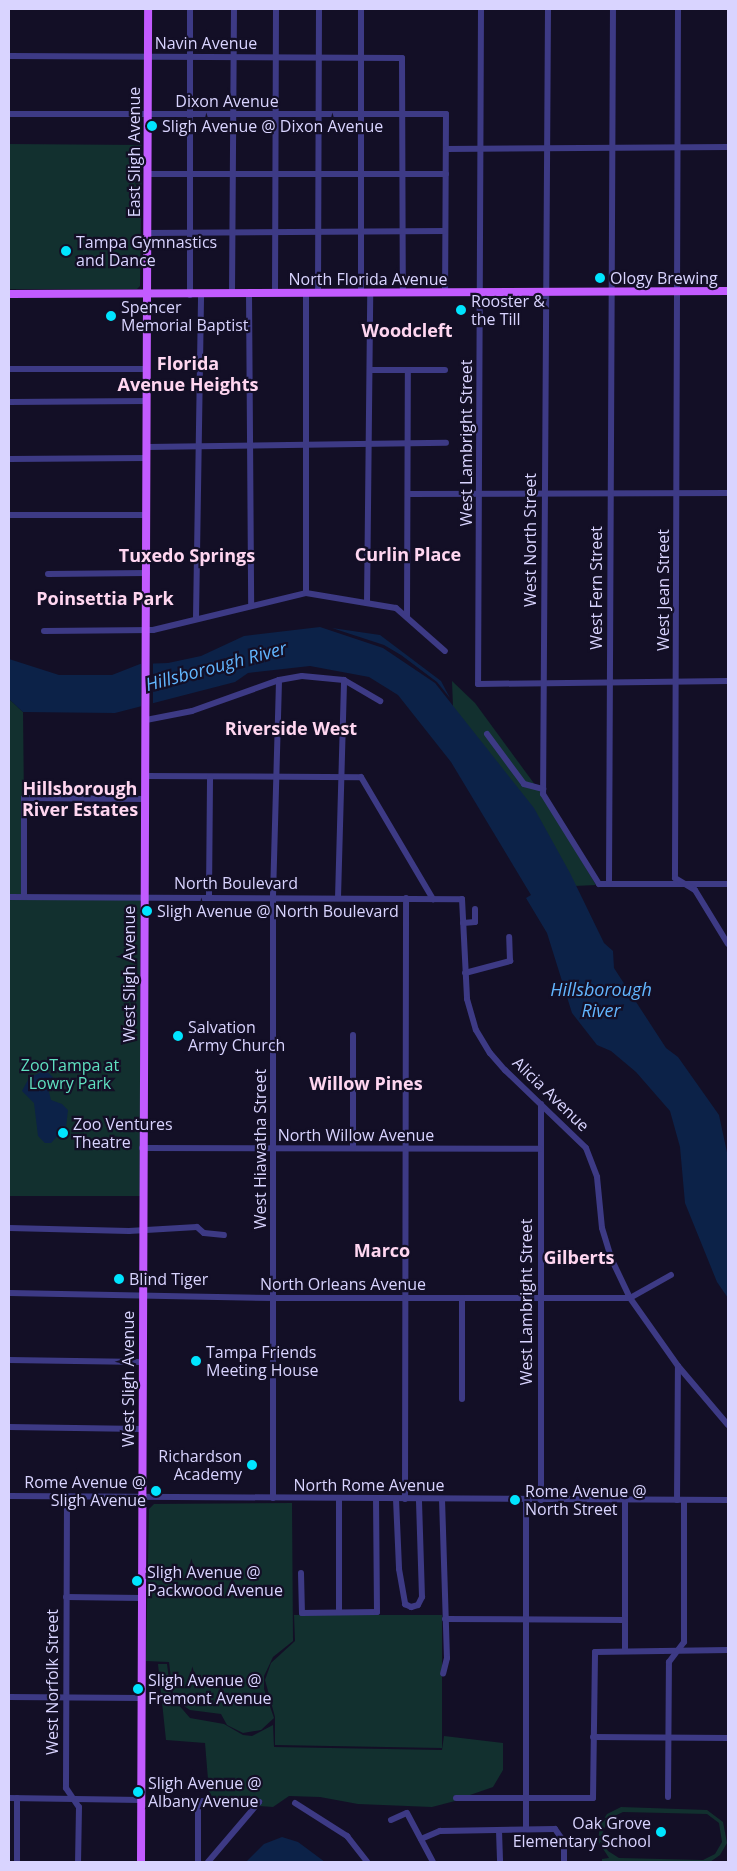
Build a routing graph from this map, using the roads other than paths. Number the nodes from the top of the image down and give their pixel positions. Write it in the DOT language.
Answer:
graph roads {
  1 [pos="148,9"];
  2 [pos="190,9"];
  3 [pos="234,9"];
  4 [pos="276,9"];
  5 [pos="319,9"];
  6 [pos="361,9"];
  7 [pos="480,9"];
  8 [pos="548,9"];
  9 [pos="613,9"];
  10 [pos="678,9"];
  11 [pos="9,56"];
  12 [pos="233,56"];
  13 [pos="276,56"];
  14 [pos="319,56"];
  15 [pos="361,56"];
  16 [pos="149,57"];
  17 [pos="191,57"];
  18 [pos="9,114"];
  19 [pos="404,114"];
  20 [pos="190,115"];
  21 [pos="233,115"];
  22 [pos="276,115"];
  23 [pos="318,115"];
  24 [pos="361,115"];
  25 [pos="148,116"];
  26 [pos="728,147"];
  27 [pos="678,148"];
  28 [pos="446,149"];
  29 [pos="480,149"];
  30 [pos="546,149"];
  31 [pos="612,149"];
  32 [pos="318,173"];
  33 [pos="361,173"];
  34 [pos="404,173"];
  35 [pos="147,174"];
  36 [pos="190,174"];
  37 [pos="233,174"];
  38 [pos="276,174"];
  39 [pos="446,174"];
  40 [pos="445,231"];
  41 [pos="232,232"];
  42 [pos="275,232"];
  43 [pos="318,232"];
  44 [pos="361,232"];
  45 [pos="404,232"];
  46 [pos="147,233"];
  47 [pos="190,233"];
  48 [pos="728,290"];
  49 [pos="611,291"];
  50 [pos="677,291"];
  51 [pos="361,292"];
  52 [pos="370,292"];
  53 [pos="403,292"];
  54 [pos="445,292"];
  55 [pos="479,292"];
  56 [pos="545,292"];
  57 [pos="232,293"];
  58 [pos="248,293"];
  59 [pos="275,293"];
  60 [pos="306,293"];
  61 [pos="318,293"];
  62 [pos="9,294"];
  63 [pos="201,294"];
  64 [pos="190,295"];
  65 [pos="146,296"];
  66 [pos="9,368"];
  67 [pos="147,369"];
  68 [pos="370,370"];
  69 [pos="445,370"];
  70 [pos="408,371"];
  71 [pos="147,401"];
  72 [pos="9,402"];
  73 [pos="446,443"];
  74 [pos="408,444"];
  75 [pos="305,445"];
  76 [pos="369,445"];
  77 [pos="199,446"];
  78 [pos="250,446"];
  79 [pos="147,448"];
  80 [pos="147,458"];
  81 [pos="9,459"];
  82 [pos="544,493"];
  83 [pos="610,493"];
  84 [pos="676,493"];
  85 [pos="728,493"];
  86 [pos="408,494"];
  87 [pos="480,494"];
  88 [pos="9,515"];
  89 [pos="147,515"];
  90 [pos="147,573"];
  91 [pos="48,574"];
  92 [pos="306,593"];
  93 [pos="367,603"];
  94 [pos="251,604"];
  95 [pos="407,616"];
  96 [pos="196,618"];
  97 [pos="147,630"];
  98 [pos="44,631"];
  99 [pos="445,651"];
  100 [pos="279,680"];
  101 [pos="344,680"];
  102 [pos="544,682"];
  103 [pos="610,682"];
  104 [pos="676,682"];
  105 [pos="728,682"];
  106 [pos="380,701"];
  107 [pos="146,719"];
  108 [pos="487,734"];
  109 [pos="145,776"];
  110 [pos="210,777"];
  111 [pos="276,777"];
  112 [pos="342,777"];
  113 [pos="543,789"];
  114 [pos="144,799"];
  115 [pos="609,884"];
  116 [pos="685,884"];
  117 [pos="728,884"];
  118 [pos="209,896"];
  119 [pos="273,896"];
  120 [pos="9,897"];
  121 [pos="24,897"];
  122 [pos="143,897"];
  123 [pos="338,898"];
  124 [pos="406,898"];
  125 [pos="433,898"];
  126 [pos="462,899"];
  127 [pos="475,908"];
  128 [pos="466,923"];
  129 [pos="509,937"];
  130 [pos="728,944"];
  131 [pos="465,973"];
  132 [pos="353,1035"];
  133 [pos="541,1104"];
  134 [pos="142,1148"];
  135 [pos="274,1148"];
  136 [pos="353,1148"];
  137 [pos="406,1149"];
  138 [pos="540,1149"];
  139 [pos="9,1228"];
  140 [pos="142,1230"];
  141 [pos="224,1235"];
  142 [pos="671,1275"];
  143 [pos="9,1293"];
  144 [pos="142,1294"];
  145 [pos="273,1298"];
  146 [pos="405,1298"];
  147 [pos="462,1298"];
  148 [pos="630,1298"];
  149 [pos="540,1299"];
  150 [pos="9,1360"];
  151 [pos="142,1362"];
  152 [pos="678,1366"];
  153 [pos="462,1399"];
  154 [pos="728,1425"];
  155 [pos="9,1427"];
  156 [pos="142,1429"];
  157 [pos="9,1496"];
  158 [pos="67,1497"];
  159 [pos="141,1498"];
  160 [pos="273,1498"];
  161 [pos="339,1499"];
  162 [pos="376,1499"];
  163 [pos="396,1499"];
  164 [pos="405,1499"];
  165 [pos="418,1499"];
  166 [pos="442,1500"];
  167 [pos="526,1500"];
  168 [pos="541,1500"];
  169 [pos="625,1500"];
  170 [pos="677,1500"];
  171 [pos="684,1500"];
  172 [pos="728,1500"];
  173 [pos="302,1572"];
  174 [pos="66,1597"];
  175 [pos="141,1598"];
  176 [pos="339,1612"];
  177 [pos="444,1619"];
  178 [pos="526,1620"];
  179 [pos="625,1620"];
  180 [pos="625,1650"];
  181 [pos="728,1650"];
  182 [pos="674,1652"];
  183 [pos="443,1674"];
  184 [pos="9,1697"];
  185 [pos="66,1697"];
  186 [pos="141,1698"];
  187 [pos="667,1737"];
  188 [pos="593,1738"];
  189 [pos="728,1738"];
  190 [pos="668,1797"];
  191 [pos="9,1798"];
  192 [pos="17,1798"];
  193 [pos="72,1798"];
  194 [pos="456,1798"];
  195 [pos="526,1798"];
  196 [pos="141,1800"];
  197 [pos="295,1804"];
  198 [pos="392,1820"];
  199 [pos="526,1829"];
  200 [pos="499,1831"];
  201 [pos="421,1839"];
  202 [pos="17,1862"];
  203 [pos="78,1862"];
  204 [pos="141,1862"];
  205 [pos="198,1862"];
  206 [pos="208,1862"];
  207 [pos="367,1862"];
  208 [pos="433,1862"];
  209 [pos="500,1862"];
  210 [pos="564,1862"];
  1 -- 16 [label="main road, East Sligh Avenue"];
  2 -- 17 [label="street"];
  3 -- 12 [label="street"];
  4 -- 13 [label="street"];
  5 -- 14 [label="street"];
  6 -- 15 [label="street"];
  7 -- 29 [label="street, West Lambright Street"];
  8 -- 30 [label="street, West North Street"];
  9 -- 31 [label="street, West Fern Street"];
  10 -- 27 [label="street, West Jean Street"];
  11 -- 16 [label="street, Navin Avenue"];
  12 -- 13 [label="street, Navin Avenue"];
  12 -- 17 [label="street, Navin Avenue"];
  12 -- 21 [label="street"];
  13 -- 14 [label="street, Navin Avenue"];
  13 -- 22 [label="street"];
  14 -- 15 [label="street, Navin Avenue"];
  14 -- 23 [label="street"];
  15 -- 19 [label="street, Navin Avenue"];
  15 -- 24 [label="street"];
  16 -- 17 [label="street, Navin Avenue"];
  16 -- 25 [label="main road, East Sligh Avenue"];
  17 -- 20 [label="street"];
  18 -- 25 [label="street, Dixon Avenue"];
  19 -- 24 [label="street, Dixon Avenue"];
  19 -- 28 [label="street, Dixon Avenue"];
  19 -- 34 [label="street"];
  20 -- 21 [label="street, Dixon Avenue"];
  20 -- 25 [label="street, Dixon Avenue"];
  20 -- 36 [label="street"];
  21 -- 22 [label="street, Dixon Avenue"];
  21 -- 37 [label="street"];
  22 -- 23 [label="street, Dixon Avenue"];
  22 -- 38 [label="street"];
  23 -- 24 [label="street, Dixon Avenue"];
  23 -- 32 [label="street"];
  24 -- 33 [label="street"];
  25 -- 35 [label="main road, East Sligh Avenue"];
  26 -- 27 [label="street"];
  27 -- 31 [label="street"];
  27 -- 50 [label="street, West Jean Street"];
  28 -- 29 [label="street"];
  28 -- 39 [label="street"];
  29 -- 30 [label="street"];
  29 -- 55 [label="street, West Lambright Street"];
  30 -- 31 [label="street"];
  30 -- 56 [label="street, West North Street"];
  31 -- 49 [label="street, West Fern Street"];
  32 -- 33 [label="street"];
  32 -- 38 [label="street"];
  32 -- 43 [label="street"];
  33 -- 34 [label="street"];
  33 -- 44 [label="street"];
  34 -- 39 [label="street"];
  34 -- 45 [label="street"];
  35 -- 36 [label="street"];
  35 -- 46 [label="main road, East Sligh Avenue"];
  36 -- 37 [label="street"];
  36 -- 47 [label="street"];
  37 -- 38 [label="street"];
  37 -- 41 [label="street"];
  38 -- 42 [label="street"];
  39 -- 40 [label="street"];
  40 -- 45 [label="street"];
  40 -- 54 [label="street"];
  41 -- 42 [label="street"];
  41 -- 47 [label="street"];
  41 -- 57 [label="street"];
  42 -- 43 [label="street"];
  42 -- 59 [label="street"];
  43 -- 44 [label="street"];
  43 -- 61 [label="street"];
  44 -- 45 [label="street"];
  44 -- 51 [label="street"];
  45 -- 53 [label="street"];
  46 -- 47 [label="street"];
  46 -- 65 [label="main road, East Sligh Avenue"];
  47 -- 64 [label="street"];
  48 -- 50 [label="main road, North Florida Avenue"];
  49 -- 50 [label="main road, North Florida Avenue"];
  49 -- 56 [label="main road, North Florida Avenue"];
  49 -- 83 [label="street, West Fern Street"];
  50 -- 84 [label="street, West Jean Street"];
  51 -- 52 [label="main road, North Florida Avenue"];
  51 -- 61 [label="main road, North Florida Avenue"];
  52 -- 53 [label="main road, North Florida Avenue"];
  52 -- 68 [label="street"];
  53 -- 54 [label="main road, North Florida Avenue"];
  54 -- 55 [label="main road, North Florida Avenue"];
  55 -- 56 [label="main road, North Florida Avenue"];
  55 -- 87 [label="street, West Lambright Street"];
  56 -- 82 [label="street, West North Street"];
  57 -- 58 [label="main road, North Florida Avenue"];
  57 -- 63 [label="main road, North Florida Avenue"];
  58 -- 59 [label="main road, North Florida Avenue"];
  58 -- 78 [label="street"];
  59 -- 60 [label="main road, North Florida Avenue"];
  60 -- 61 [label="main road, North Florida Avenue"];
  60 -- 75 [label="street"];
  62 -- 65 [label="main road, North Florida Avenue"];
  63 -- 64 [label="main road, North Florida Avenue"];
  63 -- 77 [label="street"];
  64 -- 65 [label="main road, North Florida Avenue"];
  65 -- 67 [label="main road, West Sligh Avenue"];
  66 -- 67 [label="street"];
  67 -- 71 [label="main road, West Sligh Avenue"];
  68 -- 70 [label="street"];
  68 -- 76 [label="street"];
  69 -- 70 [label="street"];
  70 -- 74 [label="street"];
  71 -- 72 [label="street"];
  71 -- 79 [label="main road, West Sligh Avenue"];
  73 -- 74 [label="street"];
  74 -- 76 [label="street"];
  74 -- 86 [label="street"];
  75 -- 76 [label="street"];
  75 -- 78 [label="street"];
  75 -- 92 [label="street"];
  76 -- 93 [label="street"];
  77 -- 78 [label="street"];
  77 -- 79 [label="street"];
  77 -- 96 [label="street"];
  78 -- 94 [label="street"];
  79 -- 80 [label="main road, West Sligh Avenue"];
  80 -- 81 [label="street"];
  80 -- 89 [label="main road, West Sligh Avenue"];
  82 -- 83 [label="street"];
  82 -- 87 [label="street"];
  82 -- 102 [label="street, West North Street"];
  83 -- 84 [label="street"];
  83 -- 103 [label="street, West Fern Street"];
  84 -- 85 [label="street"];
  84 -- 104 [label="street, West Jean Street"];
  86 -- 87 [label="street"];
  86 -- 95 [label="street"];
  87 -- 102 [label="street, West Lambright Street"];
  88 -- 89 [label="street"];
  89 -- 90 [label="main road, West Sligh Avenue"];
  90 -- 91 [label="street"];
  90 -- 97 [label="main road, West Sligh Avenue"];
  92 -- 93 [label="street"];
  92 -- 94 [label="street"];
  93 -- 95 [label="street"];
  94 -- 96 [label="street"];
  95 -- 99 [label="street"];
  96 -- 97 [label="street"];
  97 -- 98 [label="street"];
  97 -- 107 [label="main road, West Sligh Avenue"];
  100 -- 101 [label="street"];
  100 -- 107 [label="street"];
  100 -- 111 [label="street, West Hiawatha Street"];
  101 -- 106 [label="street"];
  101 -- 112 [label="street"];
  102 -- 103 [label="street"];
  102 -- 113 [label="street, West North Street"];
  103 -- 104 [label="street"];
  103 -- 115 [label="street, West Fern Street"];
  104 -- 105 [label="street"];
  104 -- 116 [label="street, West Jean Street"];
  107 -- 109 [label="main road, West Sligh Avenue"];
  108 -- 113 [label="street"];
  109 -- 110 [label="street"];
  109 -- 114 [label="main road, West Sligh Avenue"];
  110 -- 111 [label="street"];
  110 -- 118 [label="street"];
  111 -- 112 [label="street"];
  111 -- 119 [label="street, West Hiawatha Street"];
  112 -- 123 [label="street"];
  112 -- 125 [label="street"];
  113 -- 115 [label="street"];
  114 -- 121 [label="street"];
  114 -- 122 [label="main road, West Sligh Avenue"];
  115 -- 116 [label="street"];
  116 -- 117 [label="street"];
  116 -- 130 [label="street"];
  118 -- 119 [label="street, North Boulevard"];
  118 -- 122 [label="street, North Boulevard"];
  119 -- 123 [label="street, North Boulevard"];
  119 -- 135 [label="street, West Hiawatha Street"];
  120 -- 121 [label="street, North Boulevard"];
  121 -- 122 [label="street, North Boulevard"];
  122 -- 134 [label="main road, West Sligh Avenue"];
  123 -- 124 [label="street, North Boulevard"];
  124 -- 125 [label="street, North Boulevard"];
  124 -- 137 [label="street"];
  125 -- 126 [label="street, North Boulevard"];
  126 -- 128 [label="street, Alicia Avenue"];
  127 -- 128 [label="street"];
  128 -- 131 [label="street, Alicia Avenue"];
  129 -- 131 [label="street"];
  131 -- 133 [label="street, Alicia Avenue"];
  132 -- 136 [label="street"];
  133 -- 138 [label="street, West Lambright Street"];
  133 -- 148 [label="street, Alicia Avenue"];
  134 -- 135 [label="street, North Willow Avenue"];
  134 -- 140 [label="main road, West Sligh Avenue"];
  135 -- 136 [label="street, North Willow Avenue"];
  135 -- 145 [label="street, West Hiawatha Street"];
  136 -- 137 [label="street, North Willow Avenue"];
  137 -- 138 [label="street, North Willow Avenue"];
  137 -- 146 [label="street"];
  138 -- 149 [label="street, West Lambright Street"];
  139 -- 140 [label="street"];
  140 -- 141 [label="street"];
  140 -- 144 [label="main road, West Sligh Avenue"];
  142 -- 148 [label="street, North Orleans Avenue"];
  143 -- 144 [label="street, North Orleans Avenue"];
  144 -- 145 [label="street, North Orleans Avenue"];
  144 -- 151 [label="main road, West Sligh Avenue"];
  145 -- 146 [label="street, North Orleans Avenue"];
  145 -- 160 [label="street, West Hiawatha Street"];
  146 -- 147 [label="street, North Orleans Avenue"];
  146 -- 164 [label="street"];
  147 -- 149 [label="street, North Orleans Avenue"];
  147 -- 153 [label="street"];
  148 -- 149 [label="street, North Orleans Avenue"];
  148 -- 152 [label="street, Alicia Avenue"];
  149 -- 168 [label="street, West Lambright Street"];
  150 -- 151 [label="street"];
  151 -- 156 [label="main road, West Sligh Avenue"];
  152 -- 154 [label="street, Alicia Avenue"];
  152 -- 170 [label="street"];
  155 -- 156 [label="street"];
  156 -- 159 [label="main road, West Sligh Avenue"];
  157 -- 158 [label="street, North Rome Avenue"];
  158 -- 159 [label="street, North Rome Avenue"];
  158 -- 174 [label="street, West Norfolk Street"];
  159 -- 160 [label="street, North Rome Avenue"];
  159 -- 175 [label="main road, West Sligh Avenue"];
  160 -- 161 [label="street, North Rome Avenue"];
  161 -- 162 [label="street, North Rome Avenue"];
  161 -- 176 [label="street"];
  162 -- 163 [label="street, North Rome Avenue"];
  162 -- 176 [label="street"];
  163 -- 164 [label="street, North Rome Avenue"];
  163 -- 165 [label="street"];
  164 -- 165 [label="street, North Rome Avenue"];
  165 -- 166 [label="street, North Rome Avenue"];
  166 -- 167 [label="street, North Rome Avenue"];
  166 -- 177 [label="street"];
  167 -- 168 [label="street, North Rome Avenue"];
  167 -- 178 [label="street"];
  168 -- 169 [label="street, North Rome Avenue"];
  169 -- 170 [label="street, North Rome Avenue"];
  169 -- 179 [label="street"];
  170 -- 171 [label="street, North Rome Avenue"];
  171 -- 172 [label="street, North Rome Avenue"];
  171 -- 182 [label="street"];
  173 -- 176 [label="street"];
  174 -- 175 [label="street"];
  174 -- 185 [label="street, West Norfolk Street"];
  175 -- 186 [label="main road, West Sligh Avenue"];
  177 -- 178 [label="street"];
  177 -- 183 [label="street"];
  178 -- 179 [label="street"];
  178 -- 195 [label="street"];
  179 -- 180 [label="street"];
  180 -- 182 [label="street"];
  180 -- 188 [label="street"];
  181 -- 182 [label="street"];
  182 -- 187 [label="street"];
  184 -- 185 [label="street"];
  185 -- 186 [label="street"];
  185 -- 193 [label="street, West Norfolk Street"];
  186 -- 196 [label="main road, West Sligh Avenue"];
  187 -- 188 [label="street"];
  187 -- 189 [label="street"];
  187 -- 190 [label="street"];
  188 -- 195 [label="street"];
  191 -- 192 [label="street"];
  192 -- 193 [label="street"];
  192 -- 202 [label="street"];
  193 -- 196 [label="street"];
  193 -- 203 [label="street, West Norfolk Street"];
  194 -- 195 [label="street"];
  195 -- 199 [label="street"];
  196 -- 204 [label="main road, West Sligh Avenue"];
  197 -- 207 [label="street"];
  198 -- 201 [label="street"];
  199 -- 200 [label="street"];
  199 -- 210 [label="street"];
  200 -- 201 [label="street"];
  200 -- 209 [label="street"];
  201 -- 208 [label="street"];
  205 -- 206 [label="street"];
}
